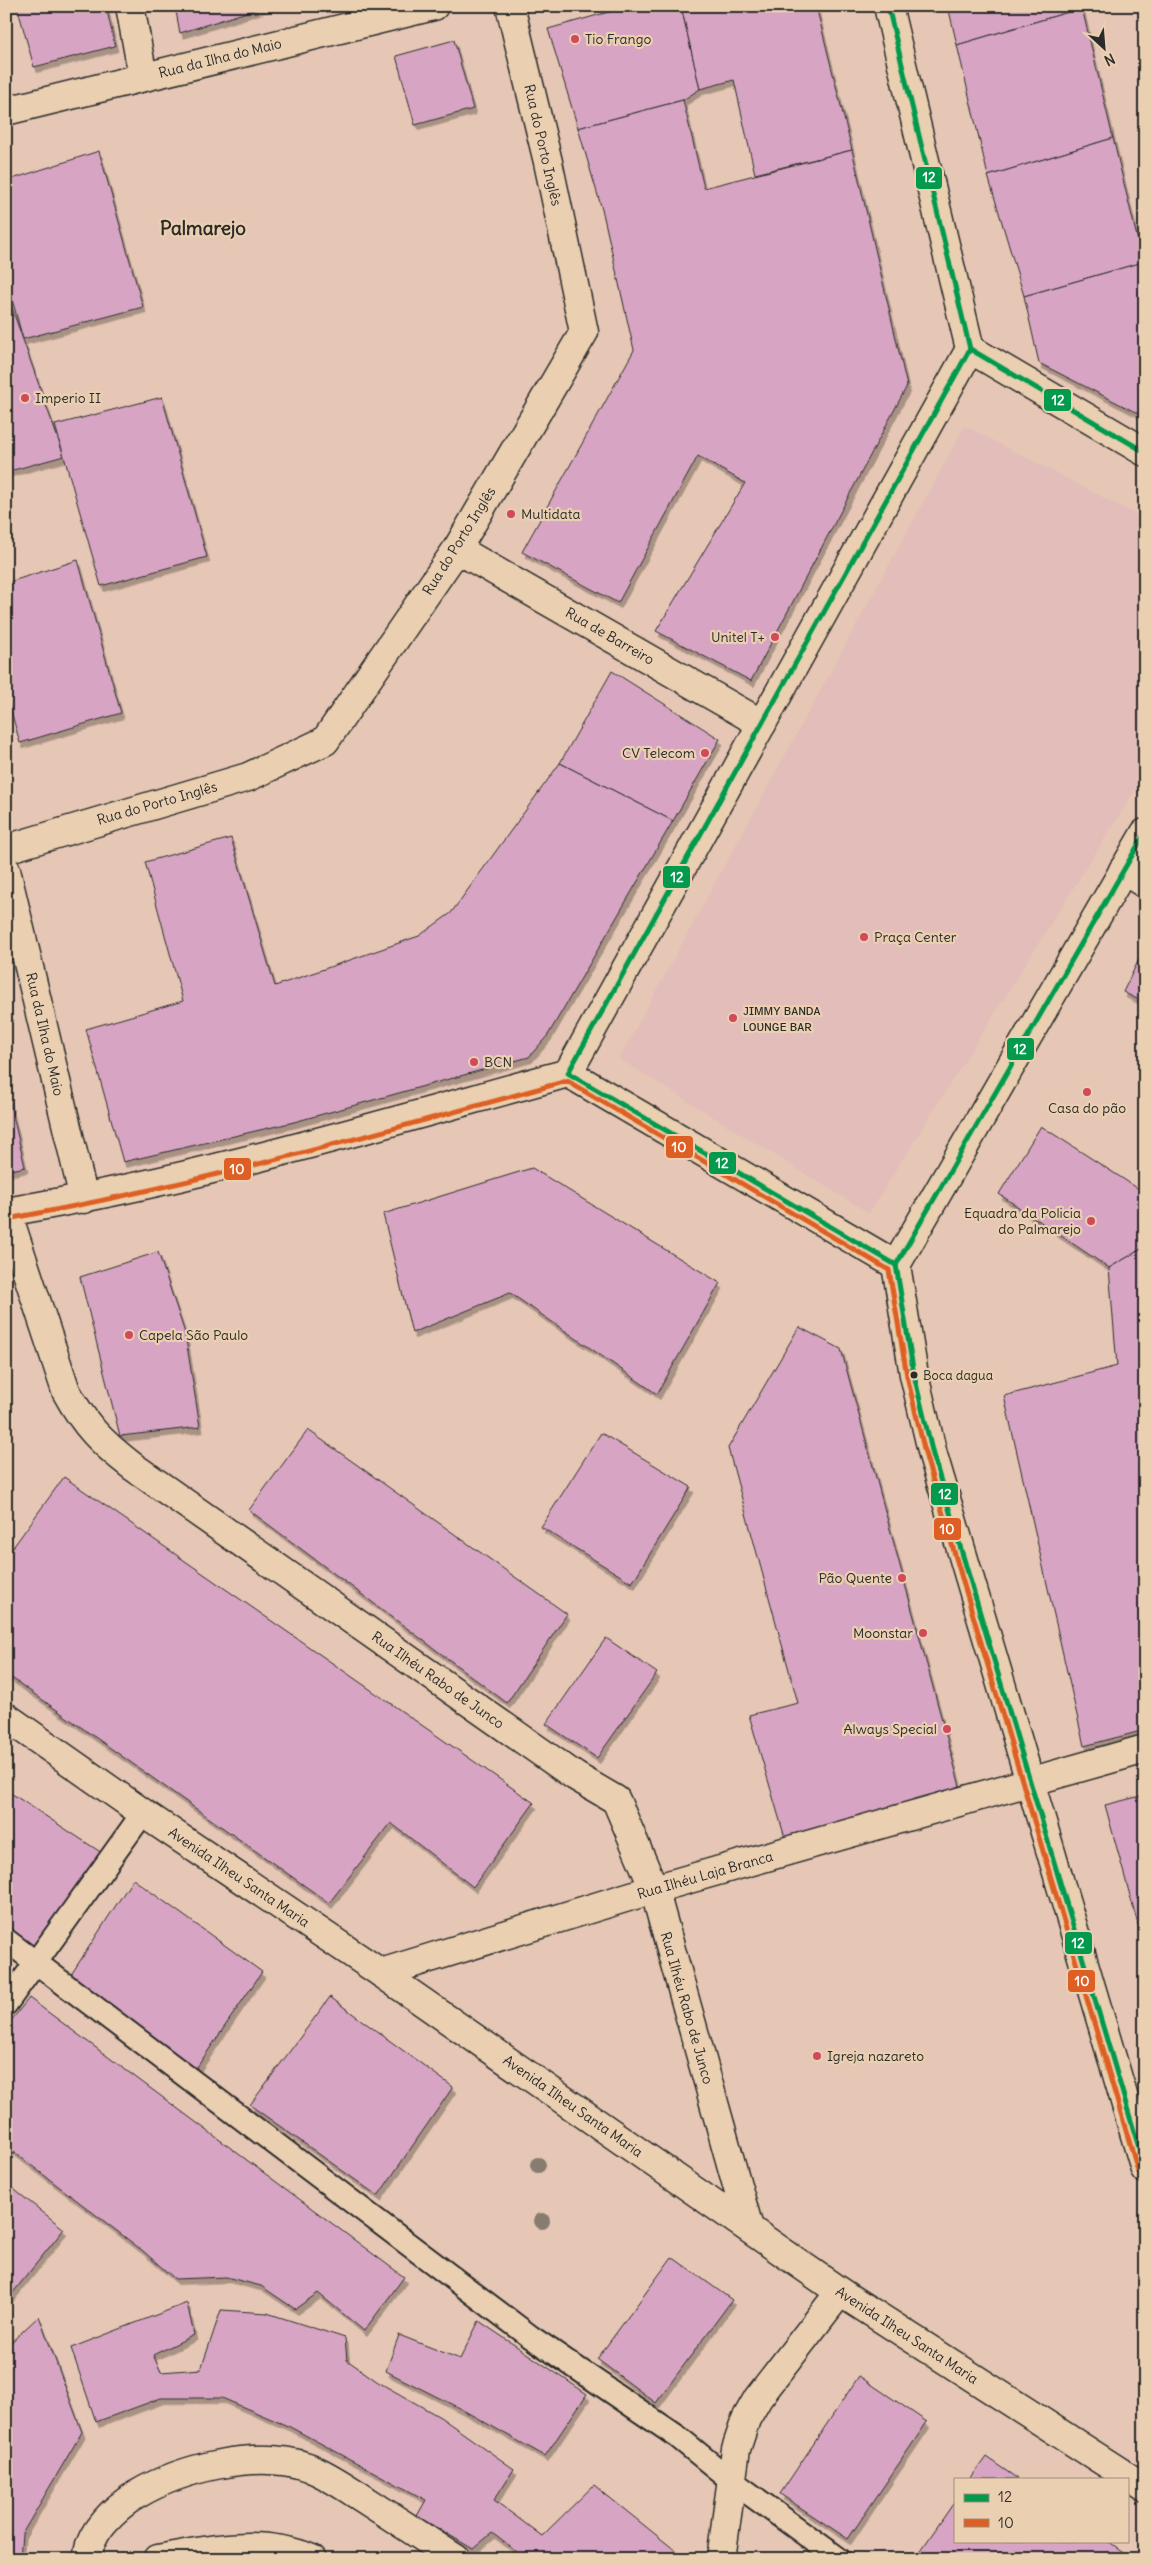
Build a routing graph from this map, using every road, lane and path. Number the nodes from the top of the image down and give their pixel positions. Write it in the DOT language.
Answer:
graph roads {
  1 [pos="130,6"];
  2 [pos="434,6"];
  3 [pos="510,6"];
  4 [pos="888,6"];
  5 [pos="144,77"];
  6 [pos="6,111"];
  7 [pos="970,349"];
  8 [pos="1145,452"];
  9 [pos="457,548"];
  10 [pos="762,724"];
  11 [pos="1145,833"];
  12 [pos="6,849"];
  13 [pos="6,870"];
  14 [pos="1134,877"];
  15 [pos="568,1073"];
  16 [pos="84,1199"];
  17 [pos="7,1212"];
  18 [pos="896,1266"];
  19 [pos="6,1717"];
  20 [pos="1145,1749"];
  21 [pos="1029,1780"];
  22 [pos="142,1813"];
  23 [pos="654,1889"];
  24 [pos="6,1940"];
  25 [pos="37,1962"];
  26 [pos="382,1973"];
  27 [pos="6,2004"];
  28 [pos="1145,2169"];
  29 [pos="749,2228"];
  30 [pos="840,2292"];
  31 [pos="732,2481"];
  32 [pos="1145,2488"];
  33 [pos="88,2559"];
  34 [pos="158,2559"];
  35 [pos="312,2559"];
  36 [pos="456,2559"];
  37 [pos="721,2559"];
  38 [pos="839,2559"];
  1 -- 5 [label="street"];
  2 -- 5 [label="street, Rua da Ilha do Maio"];
  3 -- 9 [label="street, Rua do Porto Inglês"];
  4 -- 7 [label="street"];
  5 -- 6 [label="street, Rua da Ilha do Maio"];
  7 -- 8 [label="street"];
  7 -- 10 [label="street"];
  9 -- 10 [label="street, Rua de Barreiro"];
  9 -- 12 [label="street, Rua do Porto Inglês"];
  10 -- 15 [label="street"];
  11 -- 14 [label="street"];
  13 -- 16 [label="street, Rua da Ilha do Maio"];
  14 -- 18 [label="street"];
  15 -- 16 [label="street"];
  15 -- 18 [label="street"];
  16 -- 17 [label="street"];
  17 -- 23 [label="street, Rua Ilhéu Rabo de Junco"];
  18 -- 21 [label="street"];
  19 -- 22 [label="street, Avenida Ilheu Santa Maria"];
  20 -- 21 [label="street, Rua Ilhéu Laja Branca"];
  21 -- 23 [label="street, Rua Ilhéu Laja Branca"];
  21 -- 28 [label="street"];
  22 -- 25 [label="lane"];
  22 -- 26 [label="street, Avenida Ilheu Santa Maria"];
  23 -- 26 [label="street, Rua Ilhéu Laja Branca"];
  23 -- 29 [label="street, Rua Ilhéu Rabo de Junco"];
  24 -- 25 [label="lane"];
  25 -- 27 [label="lane"];
  25 -- 31 [label="lane"];
  26 -- 29 [label="street, Avenida Ilheu Santa Maria"];
  29 -- 30 [label="street, Avenida Ilheu Santa Maria"];
  30 -- 31 [label="street"];
  30 -- 32 [label="street, Avenida Ilheu Santa Maria"];
  31 -- 37 [label="street"];
  31 -- 38 [label="lane"];
  33 -- 36 [label="street"];
  34 -- 35 [label="street"];
}
